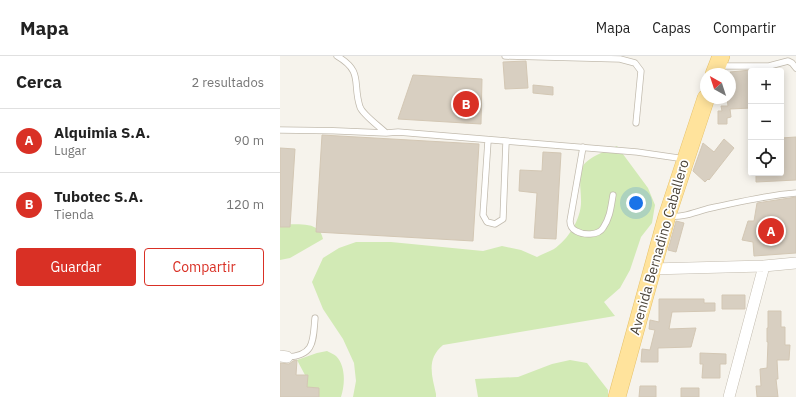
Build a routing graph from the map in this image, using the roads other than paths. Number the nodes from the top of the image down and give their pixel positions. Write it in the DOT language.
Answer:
graph roads {
  1 [pos="337,56"];
  2 [pos="505,56"];
  3 [pos="718,65"];
  4 [pos="796,68"];
  5 [pos="704,104"];
  6 [pos="636,123"];
  7 [pos="280,130"];
  8 [pos="386,133"];
  9 [pos="488,141"];
  10 [pos="506,142"];
  11 [pos="583,148"];
  12 [pos="685,159"];
  13 [pos="796,193"];
  14 [pos="613,195"];
  15 [pos="667,216"];
  16 [pos="796,263"];
  17 [pos="764,266"];
  18 [pos="651,269"];
  19 [pos="315,318"];
  20 [pos="284,357"];
  21 [pos="617,397"];
  22 [pos="729,397"];
  1 -- 8 [label="lane"];
  2 -- 6 [label="lane"];
  3 -- 4 [label="lane"];
  5 -- 12 [label="main road, Avenida Bernadino Caballero"];
  7 -- 8 [label="lane"];
  8 -- 9 [label="lane"];
  9 -- 10 [label="lane"];
  9 -- 10 [label="lane"];
  10 -- 11 [label="lane"];
  11 -- 12 [label="lane"];
  11 -- 14 [label="lane"];
  12 -- 15 [label="main road, Avenida Bernadino Caballero"];
  13 -- 15 [label="lane"];
  15 -- 18 [label="main road, Avenida Bernadino Caballero"];
  16 -- 17 [label="street"];
  17 -- 18 [label="street"];
  17 -- 22 [label="street"];
  18 -- 21 [label="main road, Avenida Bernadino Caballero"];
  19 -- 20 [label="lane"];
}
